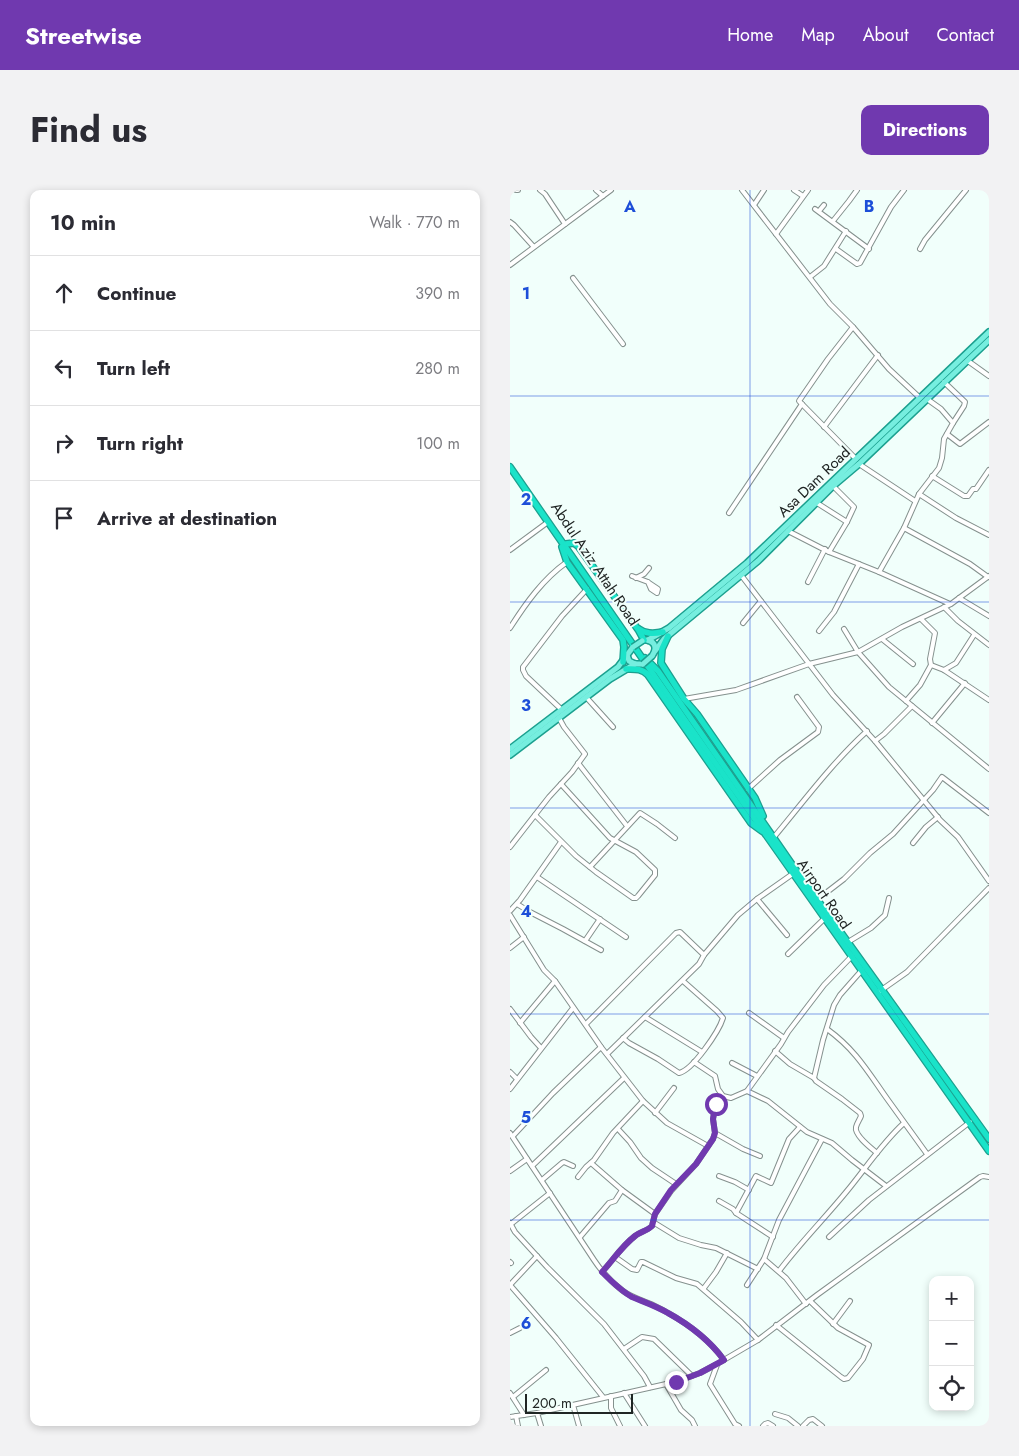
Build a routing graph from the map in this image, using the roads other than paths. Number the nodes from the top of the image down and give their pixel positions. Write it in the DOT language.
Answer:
graph roads {
  1 [pos="540,190"];
  2 [pos="596,190"];
  3 [pos="611,190"];
  4 [pos="742,190"];
  5 [pos="764,190"];
  6 [pos="794,190"];
  7 [pos="808,190"];
  8 [pos="857,190"];
  9 [pos="904,190"];
  10 [pos="966,190"];
  11 [pos="603,196"];
  12 [pos="803,196"];
  13 [pos="754,205"];
  14 [pos="824,205"];
  15 [pos="832,221"];
  16 [pos="510,222"];
  17 [pos="565,224"];
  18 [pos="846,231"];
  19 [pos="776,234"];
  20 [pos="533,246"];
  21 [pos="869,248"];
  22 [pos="836,249"];
  23 [pos="920,249"];
  24 [pos="510,265"];
  25 [pos="572,278"];
  26 [pos="810,278"];
  27 [pos="853,327"];
  28 [pos="989,332"];
  29 [pos="989,340"];
  30 [pos="623,344"];
  31 [pos="878,355"];
  32 [pos="968,361"];
  33 [pos="989,376"];
  34 [pos="944,382"];
  35 [pos="920,398"];
  36 [pos="927,399"];
  37 [pos="802,404"];
  38 [pos="989,422"];
  39 [pos="953,423"];
  40 [pos="985,426"];
  41 [pos="824,427"];
  42 [pos="989,430"];
  43 [pos="947,434"];
  44 [pos="858,462"];
  45 [pos="510,463"];
  46 [pos="510,467"];
  47 [pos="989,470"];
  48 [pos="932,476"];
  49 [pos="839,479"];
  50 [pos="833,486"];
  51 [pos="919,494"];
  52 [pos="915,502"];
  53 [pos="817,503"];
  54 [pos="729,512"];
  55 [pos="548,522"];
  56 [pos="847,522"];
  57 [pos="904,528"];
  58 [pos="788,530"];
  59 [pos="989,535"];
  60 [pos="564,543"];
  61 [pos="510,550"];
  62 [pos="827,551"];
  63 [pos="567,562"];
  64 [pos="859,564"];
  65 [pos="649,568"];
  66 [pos="879,572"];
  67 [pos="741,575"];
  68 [pos="989,576"];
  69 [pos="648,582"];
  70 [pos="808,582"];
  71 [pos="587,589"];
  72 [pos="959,598"];
  73 [pos="761,601"];
  74 [pos="951,604"];
  75 [pos="944,608"];
  76 [pos="989,616"];
  77 [pos="921,619"];
  78 [pos="743,623"];
  79 [pos="510,628"];
  80 [pos="637,628"];
  81 [pos="844,629"];
  82 [pos="819,631"];
  83 [pos="665,634"];
  84 [pos="974,635"];
  85 [pos="882,639"];
  86 [pos="623,640"];
  87 [pos="645,640"];
  88 [pos="989,645"];
  89 [pos="630,651"];
  90 [pos="858,652"];
  91 [pos="640,654"];
  92 [pos="654,654"];
  93 [pos="623,662"];
  94 [pos="661,663"];
  95 [pos="639,664"];
  96 [pos="809,664"];
  97 [pos="913,664"];
  98 [pos="931,665"];
  99 [pos="626,669"];
  100 [pos="944,670"];
  101 [pos="646,672"];
  102 [pos="965,683"];
  103 [pos="586,697"];
  104 [pos="797,697"];
  105 [pos="684,699"];
  106 [pos="989,700"];
  107 [pos="906,701"];
  108 [pos="912,706"];
  109 [pos="562,710"];
  110 [pos="559,718"];
  111 [pos="932,723"];
  112 [pos="613,726"];
  113 [pos="867,731"];
  114 [pos="875,741"];
  115 [pos="511,751"];
  116 [pos="578,763"];
  117 [pos="989,769"];
  118 [pos="561,784"];
  119 [pos="748,789"];
  120 [pos="924,800"];
  121 [pos="989,813"];
  122 [pos="535,815"];
  123 [pos="938,817"];
  124 [pos="627,826"];
  125 [pos="770,834"];
  126 [pos="675,838"];
  127 [pos="614,841"];
  128 [pos="561,842"];
  129 [pos="913,843"];
  130 [pos="510,847"];
  131 [pos="590,867"];
  132 [pos="794,874"];
  133 [pos="537,877"];
  134 [pos="989,881"];
  135 [pos="989,888"];
  136 [pos="889,898"];
  137 [pos="757,899"];
  138 [pos="818,899"];
  139 [pos="517,904"];
  140 [pos="510,911"];
  141 [pos="510,915"];
  142 [pos="825,918"];
  143 [pos="600,919"];
  144 [pos="787,935"];
  145 [pos="524,937"];
  146 [pos="626,937"];
  147 [pos="584,941"];
  148 [pos="848,942"];
  149 [pos="510,948"];
  150 [pos="601,950"];
  151 [pos="788,954"];
  152 [pos="704,955"];
  153 [pos="852,956"];
  154 [pos="862,970"];
  155 [pos="554,981"];
  156 [pos="683,981"];
  157 [pos="880,991"];
  158 [pos="573,1008"];
  159 [pos="510,1009"];
  160 [pos="749,1013"];
  161 [pos="645,1017"];
  162 [pos="520,1023"];
  163 [pos="586,1024"];
  164 [pos="827,1029"];
  165 [pos="623,1038"];
  166 [pos="784,1038"];
  167 [pos="601,1047"];
  168 [pos="541,1048"];
  169 [pos="776,1050"];
  170 [pos="702,1052"];
  171 [pos="607,1054"];
  172 [pos="694,1062"];
  173 [pos="732,1063"];
  174 [pos="510,1072"];
  175 [pos="757,1076"];
  176 [pos="624,1078"];
  177 [pos="814,1078"];
  178 [pos="517,1079"];
  179 [pos="674,1088"];
  180 [pos="510,1089"];
  181 [pos="746,1090"];
  182 [pos="721,1094"];
  183 [pos="643,1102"];
  184 [pos="655,1113"];
  185 [pos="970,1122"];
  186 [pos="904,1123"];
  187 [pos="800,1127"];
  188 [pos="618,1129"];
  189 [pos="715,1133"];
  190 [pos="511,1134"];
  191 [pos="822,1139"];
  192 [pos="989,1139"];
  193 [pos="708,1146"];
  194 [pos="989,1151"];
  195 [pos="877,1153"];
  196 [pos="927,1154"];
  197 [pos="760,1156"];
  198 [pos="527,1159"];
  199 [pos="591,1163"];
  200 [pos="532,1166"];
  201 [pos="573,1166"];
  202 [pos="864,1170"];
  203 [pos="510,1171"];
  204 [pos="719,1176"];
  205 [pos="578,1177"];
  206 [pos="989,1178"];
  207 [pos="542,1180"];
  208 [pos="676,1184"];
  209 [pos="886,1186"];
  210 [pos="622,1190"];
  211 [pos="749,1190"];
  212 [pos="550,1193"];
  213 [pos="718,1202"];
  214 [pos="736,1213"];
  215 [pos="655,1214"];
  216 [pos="653,1222"];
  217 [pos="510,1224"];
  218 [pos="580,1237"];
  219 [pos="773,1237"];
  220 [pos="829,1237"];
  221 [pos="727,1253"];
  222 [pos="537,1256"];
  223 [pos="615,1258"];
  224 [pos="764,1259"];
  225 [pos="758,1269"];
  226 [pos="779,1271"];
  227 [pos="602,1272"];
  228 [pos="510,1285"];
  229 [pos="747,1285"];
  230 [pos="704,1288"];
  231 [pos="808,1302"];
  232 [pos="850,1302"];
  233 [pos="833,1324"];
  234 [pos="776,1326"];
  235 [pos="520,1328"];
  236 [pos="510,1333"];
  237 [pos="758,1340"];
  238 [pos="624,1349"];
  239 [pos="724,1360"];
  240 [pos="717,1364"];
  241 [pos="546,1370"];
  242 [pos="692,1376"];
  243 [pos="666,1384"];
  244 [pos="650,1388"];
  245 [pos="510,1393"];
  246 [pos="624,1393"];
  247 [pos="611,1396"];
  248 [pos="513,1397"];
  249 [pos="603,1397"];
  250 [pos="573,1404"];
  251 [pos="537,1413"];
  252 [pos="776,1414"];
  253 [pos="524,1415"];
  254 [pos="516,1416"];
  255 [pos="510,1417"];
  256 [pos="693,1425"];
  257 [pos="518,1426"];
  258 [pos="541,1426"];
  259 [pos="579,1426"];
  260 [pos="620,1426"];
  261 [pos="645,1426"];
  262 [pos="739,1426"];
  263 [pos="763,1426"];
  264 [pos="773,1426"];
  265 [pos="798,1426"];
  266 [pos="803,1426"];
  267 [pos="822,1426"];
  1 -- 17 [label="street"];
  2 -- 11 [label="street"];
  3 -- 11 [label="street"];
  4 -- 13 [label="street"];
  5 -- 13 [label="street"];
  6 -- 12 [label="street"];
  7 -- 12 [label="street"];
  8 -- 15 [label="street"];
  9 -- 21 [label="street"];
  10 -- 23 [label="street"];
  11 -- 17 [label="street"];
  12 -- 19 [label="street"];
  13 -- 19 [label="street"];
  14 -- 15 [label="street"];
  15 -- 18 [label="street"];
  16 -- 20 [label="street"];
  17 -- 20 [label="street"];
  18 -- 21 [label="street"];
  18 -- 22 [label="street"];
  19 -- 26 [label="street"];
  20 -- 24 [label="street"];
  21 -- 22 [label="street"];
  22 -- 26 [label="street"];
  25 -- 30 [label="street"];
  26 -- 27 [label="street"];
  27 -- 31 [label="street"];
  27 -- 37 [label="street"];
  28 -- 35 [label="main road, Asa Dam Road"];
  29 -- 32 [label="main road, Asa Dam Road"];
  31 -- 35 [label="street"];
  31 -- 41 [label="street"];
  32 -- 33 [label="street"];
  32 -- 34 [label="main road, Asa Dam Road"];
  34 -- 36 [label="main road, Asa Dam Road"];
  34 -- 39 [label="street"];
  35 -- 44 [label="main road, Asa Dam Road"];
  36 -- 39 [label="street"];
  36 -- 44 [label="main road, Asa Dam Road"];
  37 -- 41 [label="street"];
  37 -- 54 [label="street"];
  38 -- 40 [label="street"];
  39 -- 43 [label="street"];
  40 -- 42 [label="street"];
  40 -- 43 [label="street"];
  41 -- 44 [label="street"];
  43 -- 48 [label="street"];
  44 -- 49 [label="main road, Asa Dam Road"];
  44 -- 52 [label="street"];
  45 -- 60 [label="highway, Abdul Aziz Attah Road"];
  46 -- 55 [label="highway, Abdul Aziz Attah Road"];
  47 -- 48 [label="street"];
  48 -- 51 [label="street"];
  49 -- 50 [label="main road, Asa Dam Road"];
  49 -- 83 [label="main road, Asa Dam Road"];
  50 -- 53 [label="main road, Asa Dam Road"];
  50 -- 56 [label="street"];
  51 -- 52 [label="street"];
  51 -- 59 [label="street"];
  52 -- 57 [label="street"];
  53 -- 56 [label="street"];
  53 -- 58 [label="main road, Asa Dam Road"];
  55 -- 60 [label="highway, Abdul Aziz Attah Road"];
  55 -- 61 [label="street"];
  56 -- 62 [label="street"];
  57 -- 66 [label="street"];
  57 -- 68 [label="street"];
  58 -- 62 [label="street"];
  58 -- 67 [label="main road, Asa Dam Road"];
  60 -- 63 [label="highway"];
  60 -- 80 [label="highway"];
  60 -- 91 [label="highway, Abdul Aziz Attah Road"];
  62 -- 64 [label="street"];
  62 -- 70 [label="street"];
  63 -- 71 [label="highway"];
  63 -- 79 [label="street"];
  64 -- 66 [label="street"];
  64 -- 82 [label="street"];
  65 -- 69 [label="street"];
  66 -- 74 [label="street"];
  67 -- 73 [label="street"];
  67 -- 83 [label="main road, Asa Dam Road"];
  68 -- 72 [label="street"];
  71 -- 86 [label="highway"];
  71 -- 109 [label="street"];
  72 -- 74 [label="street"];
  72 -- 76 [label="street"];
  73 -- 78 [label="street"];
  73 -- 96 [label="street"];
  74 -- 75 [label="street"];
  75 -- 77 [label="street"];
  75 -- 84 [label="street"];
  77 -- 85 [label="street"];
  77 -- 98 [label="street"];
  80 -- 83 [label="highway"];
  80 -- 87 [label="highway"];
  81 -- 90 [label="street"];
  83 -- 87 [label="main road, Asa Dam Road"];
  83 -- 92 [label="main road, Asa Dam Road"];
  83 -- 94 [label="highway"];
  84 -- 88 [label="street"];
  84 -- 100 [label="street"];
  85 -- 90 [label="street"];
  85 -- 97 [label="street"];
  86 -- 89 [label="highway"];
  86 -- 93 [label="highway"];
  87 -- 89 [label="main road, Asa Dam Road, bridge"];
  87 -- 92 [label="main road"];
  89 -- 93 [label="main road"];
  89 -- 95 [label="main road"];
  90 -- 96 [label="street"];
  90 -- 107 [label="street"];
  91 -- 125 [label="highway, Airport Road"];
  92 -- 94 [label="highway"];
  92 -- 95 [label="main road, Asa Dam Road, bridge"];
  93 -- 109 [label="main road"];
  94 -- 105 [label="highway"];
  95 -- 99 [label="main road, Asa Dam Road"];
  95 -- 101 [label="highway"];
  96 -- 105 [label="street"];
  96 -- 113 [label="street"];
  98 -- 100 [label="street"];
  98 -- 107 [label="street"];
  99 -- 101 [label="highway"];
  99 -- 103 [label="main road, Asa Dam Road"];
  100 -- 102 [label="street"];
  101 -- 125 [label="highway"];
  102 -- 106 [label="street"];
  102 -- 111 [label="street"];
  103 -- 110 [label="main road, Asa Dam Road"];
  103 -- 112 [label="street"];
  104 -- 119 [label="street"];
  105 -- 119 [label="highway"];
  107 -- 108 [label="street"];
  108 -- 111 [label="street"];
  108 -- 114 [label="street"];
  109 -- 115 [label="main road"];
  110 -- 115 [label="main road, Asa Dam Road"];
  110 -- 116 [label="street"];
  111 -- 117 [label="street"];
  113 -- 114 [label="street"];
  113 -- 125 [label="street"];
  114 -- 120 [label="street"];
  116 -- 118 [label="street"];
  116 -- 124 [label="street"];
  118 -- 122 [label="street"];
  118 -- 127 [label="street"];
  119 -- 125 [label="highway"];
  120 -- 121 [label="street"];
  120 -- 123 [label="street"];
  120 -- 138 [label="street"];
  122 -- 128 [label="street"];
  122 -- 130 [label="street"];
  123 -- 129 [label="street"];
  123 -- 134 [label="street"];
  124 -- 126 [label="street"];
  124 -- 127 [label="street"];
  125 -- 132 [label="highway, Airport Road"];
  125 -- 138 [label="highway, Airport Road"];
  127 -- 131 [label="street"];
  127 -- 131 [label="street"];
  128 -- 131 [label="street"];
  128 -- 133 [label="street"];
  132 -- 137 [label="street"];
  132 -- 142 [label="highway, Airport Road"];
  133 -- 139 [label="street"];
  133 -- 143 [label="street"];
  135 -- 157 [label="street"];
  136 -- 148 [label="street"];
  137 -- 144 [label="street"];
  137 -- 152 [label="street"];
  138 -- 148 [label="highway, Airport Road"];
  139 -- 140 [label="street"];
  139 -- 147 [label="street"];
  141 -- 145 [label="street"];
  142 -- 151 [label="street"];
  142 -- 153 [label="highway, Airport Road"];
  143 -- 146 [label="street"];
  143 -- 147 [label="street"];
  145 -- 149 [label="street"];
  145 -- 155 [label="street"];
  147 -- 150 [label="street"];
  148 -- 157 [label="highway, Airport Road"];
  152 -- 156 [label="street"];
  152 -- 163 [label="street"];
  153 -- 154 [label="highway, Airport Road"];
  153 -- 166 [label="street"];
  154 -- 157 [label="highway, Airport Road"];
  154 -- 164 [label="street"];
  155 -- 158 [label="street"];
  155 -- 162 [label="street"];
  156 -- 161 [label="street"];
  156 -- 170 [label="street"];
  157 -- 185 [label="highway, Airport Road"];
  157 -- 192 [label="highway, Airport Road"];
  158 -- 163 [label="street"];
  158 -- 168 [label="street"];
  159 -- 162 [label="street"];
  160 -- 166 [label="street"];
  161 -- 165 [label="street"];
  161 -- 170 [label="street"];
  162 -- 168 [label="street"];
  163 -- 167 [label="street"];
  164 -- 177 [label="street"];
  164 -- 186 [label="street"];
  165 -- 171 [label="street"];
  165 -- 172 [label="street"];
  166 -- 169 [label="street"];
  167 -- 171 [label="street"];
  167 -- 190 [label="street"];
  168 -- 178 [label="street"];
  169 -- 175 [label="street"];
  169 -- 177 [label="street"];
  170 -- 172 [label="street"];
  171 -- 176 [label="street"];
  172 -- 182 [label="street"];
  173 -- 175 [label="street"];
  174 -- 178 [label="street"];
  175 -- 181 [label="street"];
  176 -- 183 [label="street"];
  176 -- 200 [label="street"];
  177 -- 195 [label="street"];
  178 -- 180 [label="street"];
  179 -- 184 [label="street"];
  181 -- 182 [label="street"];
  181 -- 187 [label="street"];
  182 -- 189 [label="street"];
  183 -- 184 [label="street"];
  183 -- 188 [label="street"];
  184 -- 193 [label="street"];
  185 -- 194 [label="highway, Airport Road"];
  185 -- 196 [label="street"];
  186 -- 195 [label="street"];
  186 -- 196 [label="street"];
  187 -- 191 [label="street"];
  187 -- 211 [label="street"];
  188 -- 199 [label="street"];
  188 -- 208 [label="street"];
  189 -- 193 [label="street"];
  189 -- 197 [label="street"];
  190 -- 198 [label="street"];
  191 -- 202 [label="street"];
  191 -- 219 [label="street"];
  193 -- 208 [label="street"];
  195 -- 202 [label="street"];
  196 -- 209 [label="street"];
  198 -- 200 [label="street"];
  198 -- 203 [label="street"];
  199 -- 205 [label="street"];
  199 -- 210 [label="street"];
  200 -- 207 [label="street"];
  201 -- 207 [label="street"];
  202 -- 209 [label="street"];
  202 -- 226 [label="street"];
  204 -- 211 [label="street"];
  206 -- 231 [label="street"];
  207 -- 212 [label="street"];
  208 -- 215 [label="street"];
  209 -- 220 [label="street"];
  210 -- 215 [label="street"];
  210 -- 218 [label="street"];
  211 -- 214 [label="street"];
  212 -- 217 [label="street"];
  212 -- 218 [label="street"];
  213 -- 214 [label="street"];
  214 -- 219 [label="street"];
  215 -- 216 [label="street"];
  216 -- 221 [label="street"];
  216 -- 223 [label="street"];
  217 -- 222 [label="street"];
  218 -- 227 [label="street"];
  219 -- 224 [label="street"];
  221 -- 225 [label="street"];
  221 -- 230 [label="street"];
  222 -- 228 [label="street"];
  222 -- 238 [label="street"];
  223 -- 227 [label="street"];
  223 -- 230 [label="street"];
  224 -- 225 [label="street"];
  224 -- 226 [label="street"];
  225 -- 229 [label="street"];
  226 -- 231 [label="street"];
  227 -- 239 [label="street"];
  228 -- 249 [label="street"];
  230 -- 237 [label="street"];
  231 -- 233 [label="street"];
  231 -- 234 [label="street"];
  232 -- 233 [label="street"];
  233 -- 234 [label="street"];
  234 -- 237 [label="street"];
  235 -- 236 [label="street"];
  237 -- 239 [label="street"];
  238 -- 242 [label="street"];
  238 -- 244 [label="street"];
  239 -- 240 [label="street"];
  240 -- 242 [label="street"];
  240 -- 262 [label="street"];
  241 -- 248 [label="street"];
  242 -- 243 [label="street"];
  243 -- 244 [label="street"];
  243 -- 256 [label="street"];
  244 -- 246 [label="street"];
  245 -- 248 [label="street"];
  246 -- 247 [label="street"];
  246 -- 261 [label="street"];
  247 -- 249 [label="street"];
  247 -- 260 [label="street"];
  248 -- 253 [label="street"];
  249 -- 250 [label="street"];
  250 -- 251 [label="street"];
  250 -- 259 [label="street"];
  251 -- 253 [label="street"];
  251 -- 258 [label="street"];
  252 -- 265 [label="street"];
  253 -- 254 [label="street"];
  254 -- 255 [label="street"];
  254 -- 257 [label="street"];
  263 -- 264 [label="street"];
  266 -- 267 [label="street"];
}
